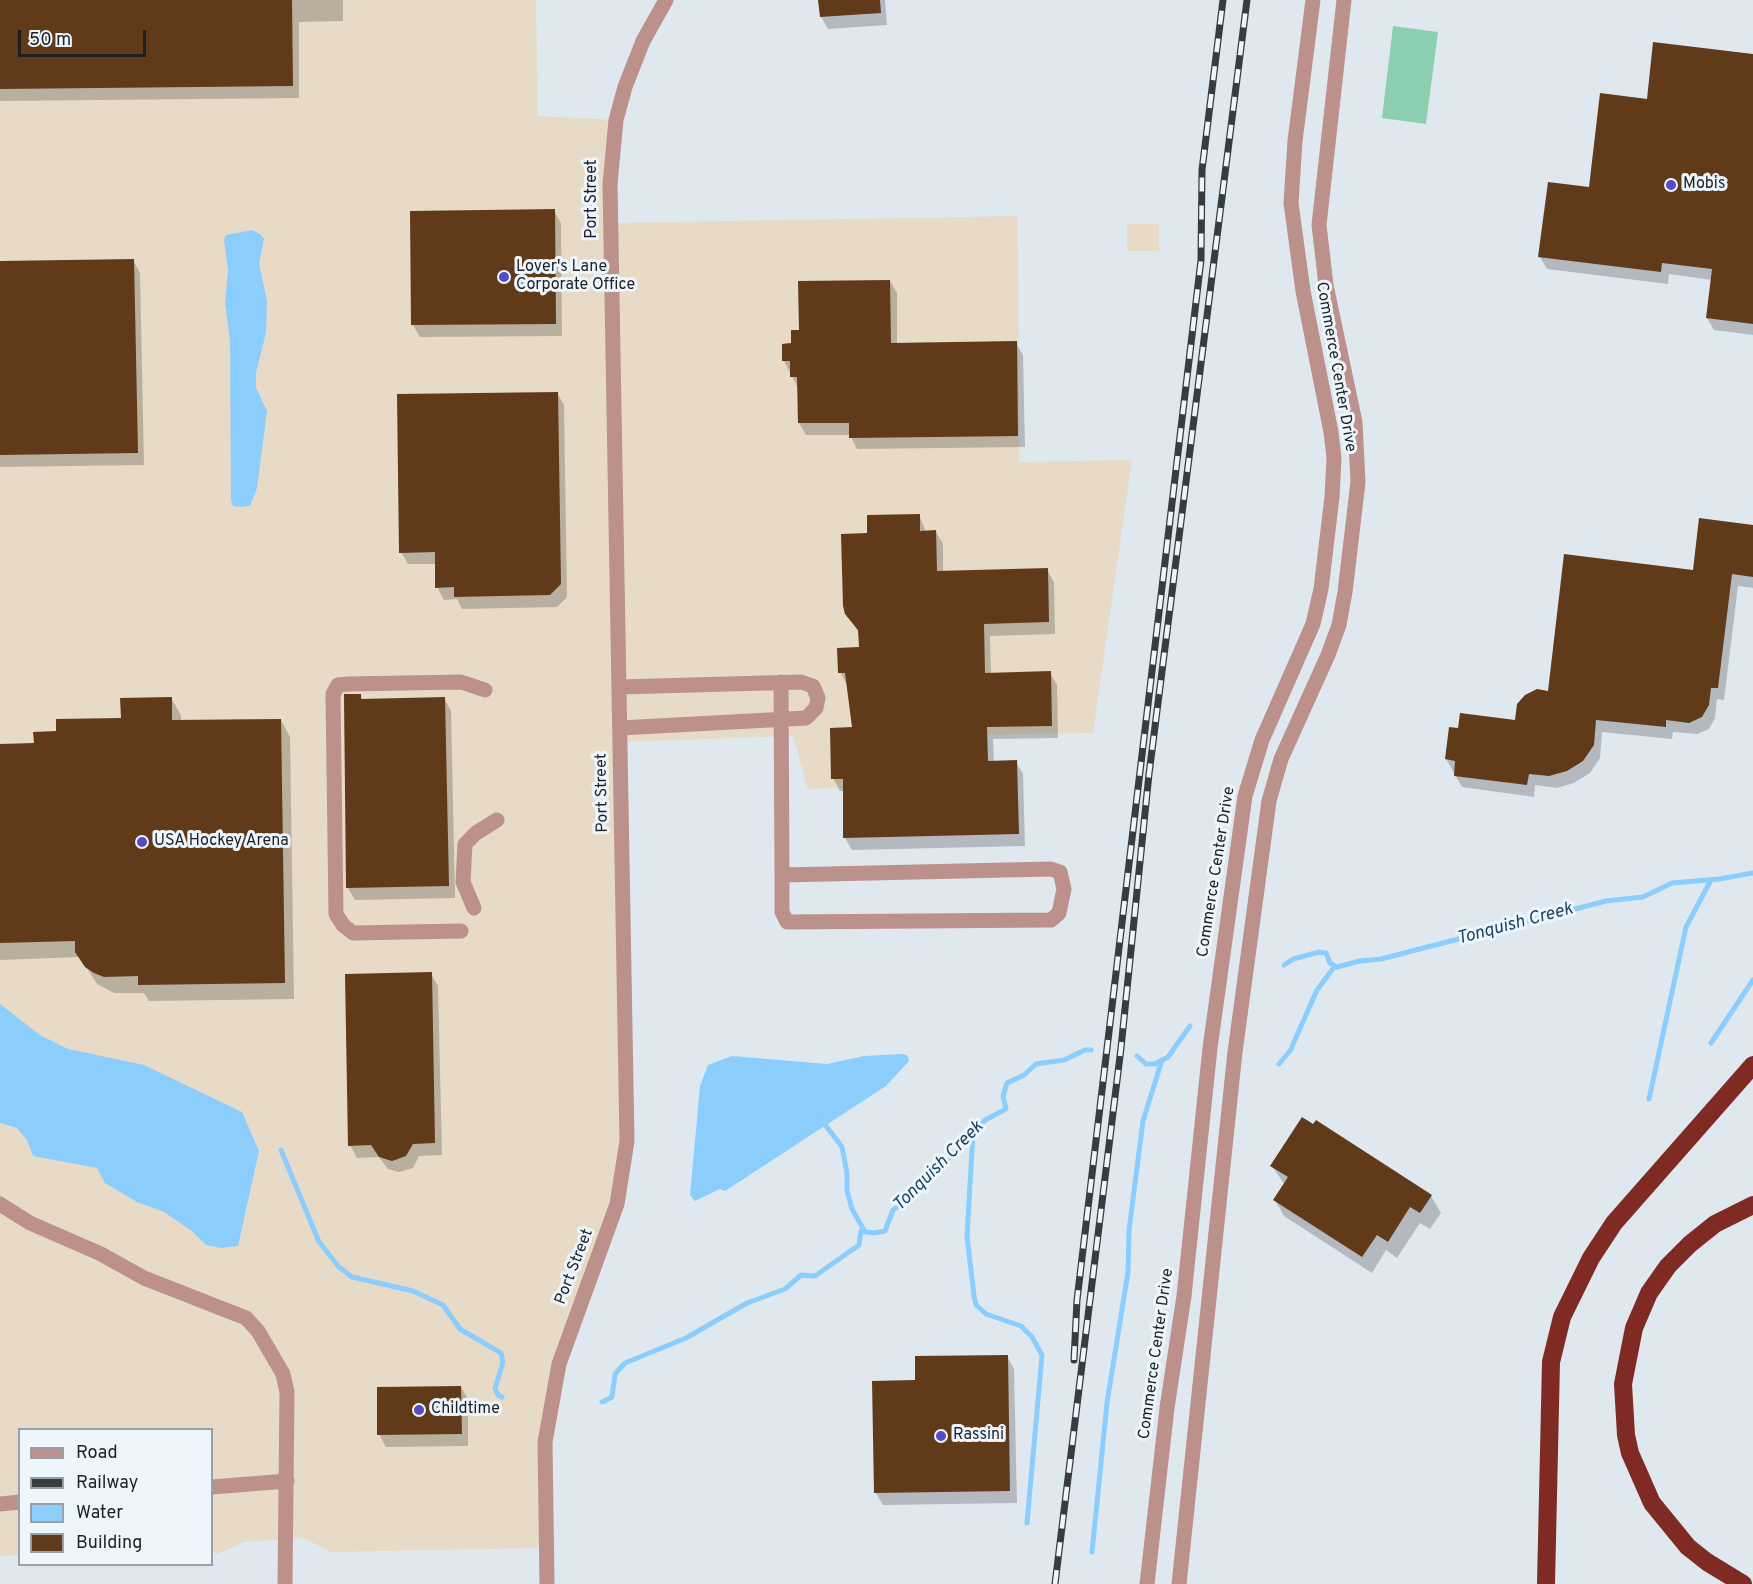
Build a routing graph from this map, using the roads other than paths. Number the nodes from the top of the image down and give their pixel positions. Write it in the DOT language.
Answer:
graph roads {
  1 [pos="666,0"];
  2 [pos="1312,0"];
  3 [pos="1344,0"];
  4 [pos="781,682"];
  5 [pos="619,687"];
  6 [pos="485,690"];
  7 [pos="780,719"];
  8 [pos="620,728"];
  9 [pos="497,820"];
  10 [pos="782,875"];
  11 [pos="474,908"];
  12 [pos="461,931"];
  13 [pos="1210,1048"];
  14 [pos="1235,1052"];
  15 [pos="1753,1065"];
  16 [pos="0,1204"];
  17 [pos="1753,1206"];
  18 [pos="287,1481"];
  19 [pos="213,1487"];
  20 [pos="18,1502"];
  21 [pos="0,1504"];
  22 [pos="285,1584"];
  23 [pos="547,1584"];
  24 [pos="1147,1584"];
  25 [pos="1179,1584"];
  26 [pos="1546,1584"];
  27 [pos="1743,1584"];
  1 -- 5 [label="street, Port Street"];
  2 -- 13 [label="street, Commerce Center Drive"];
  3 -- 14 [label="street, Commerce Center Drive"];
  4 -- 5 [label="street"];
  4 -- 7 [label="street"];
  4 -- 7 [label="street"];
  5 -- 8 [label="street, Port Street"];
  6 -- 12 [label="street"];
  7 -- 8 [label="street"];
  7 -- 10 [label="street"];
  8 -- 23 [label="street, Port Street"];
  9 -- 11 [label="street"];
  10 -- 10 [label="street"];
  13 -- 14 [label="street"];
  13 -- 24 [label="street, Commerce Center Drive"];
  14 -- 25 [label="street, Commerce Center Drive"];
  15 -- 26 [label="highway"];
  16 -- 18 [label="street"];
  17 -- 27 [label="highway"];
  18 -- 19 [label="street"];
  18 -- 22 [label="street"];
  20 -- 21 [label="street"];
}
